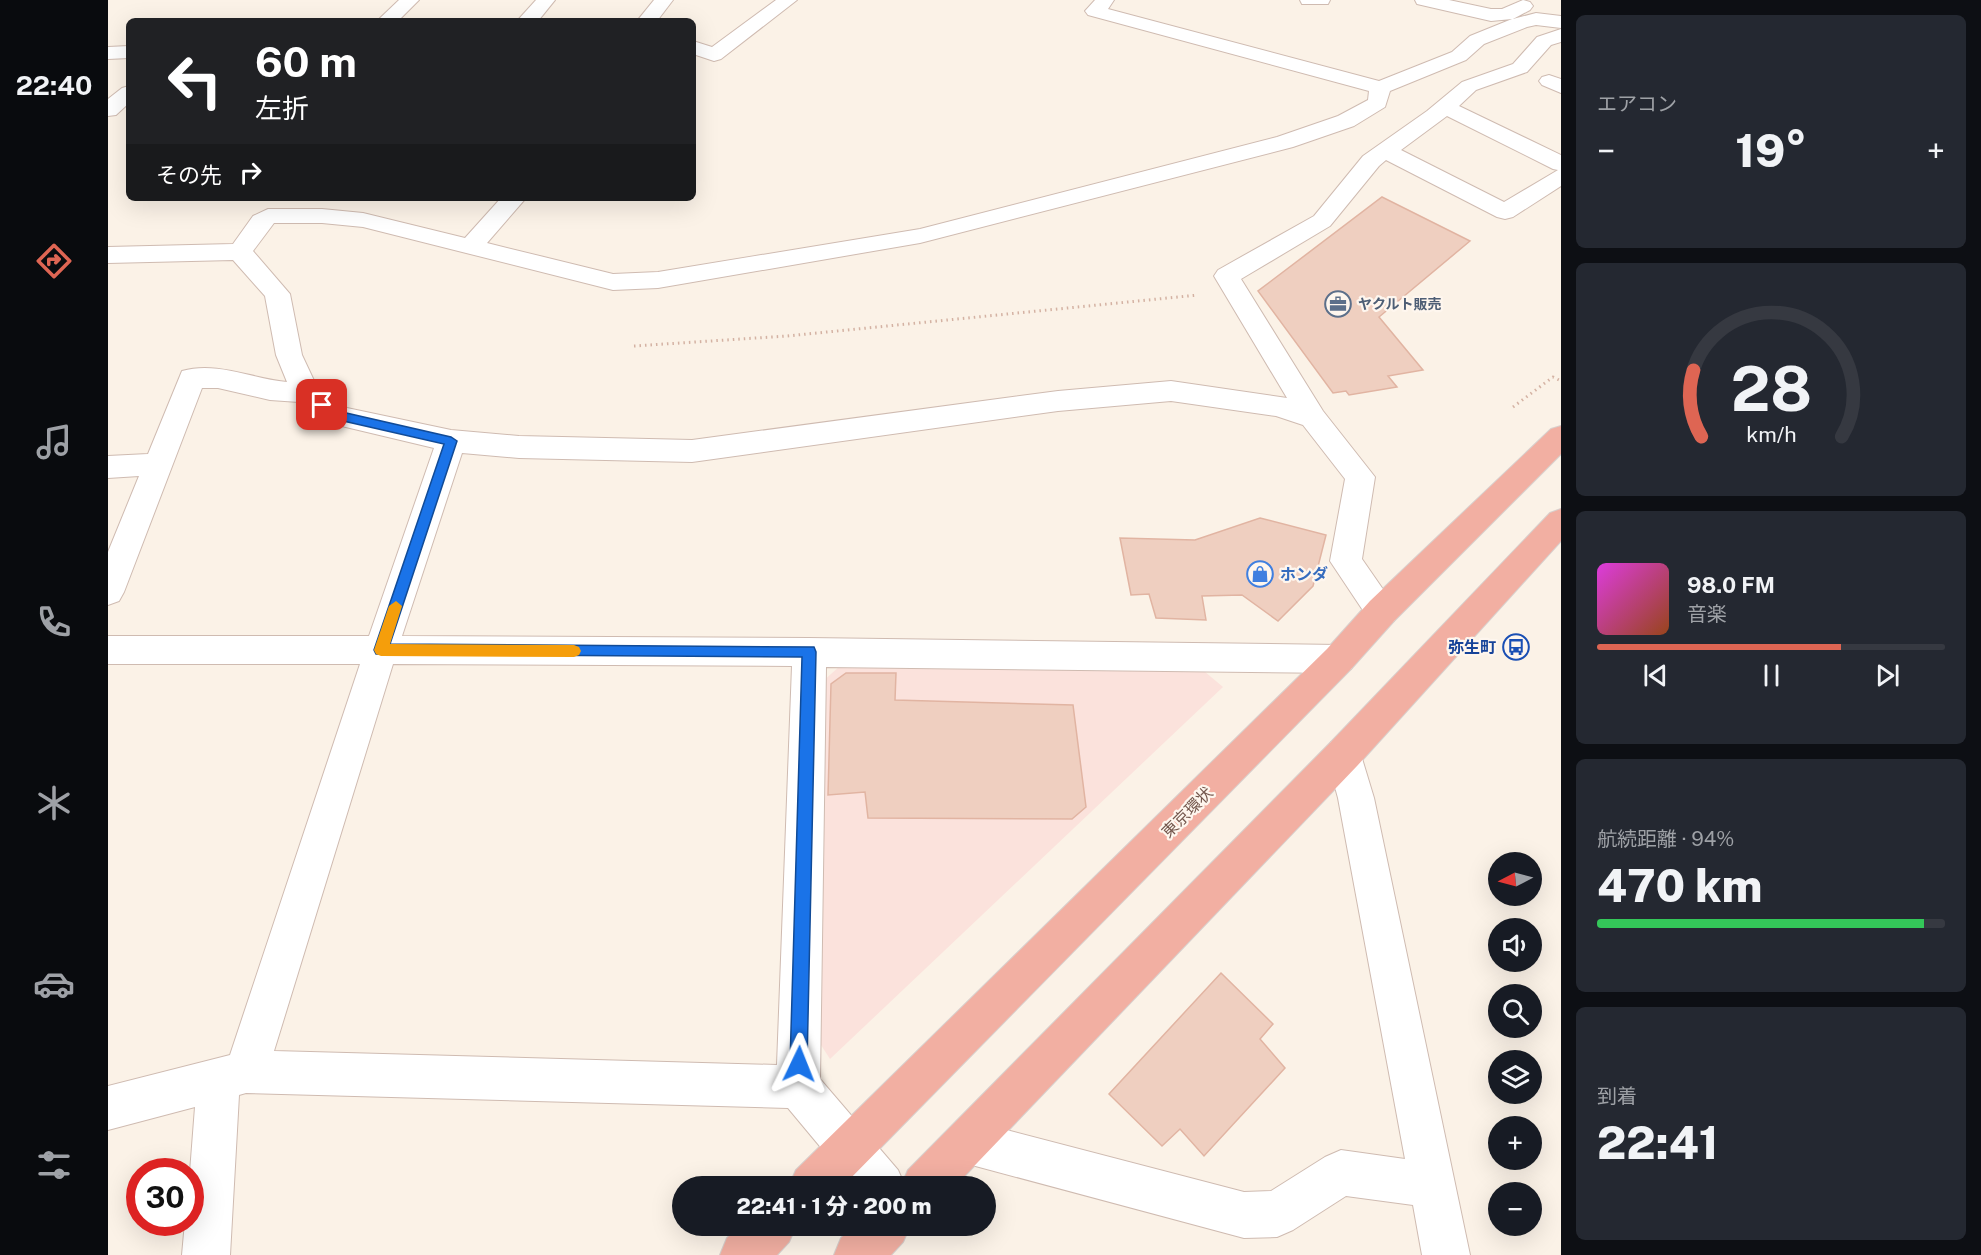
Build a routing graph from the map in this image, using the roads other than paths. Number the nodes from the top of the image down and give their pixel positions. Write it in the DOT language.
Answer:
graph roads {
  1 [pos="410,0"];
  2 [pos="546,0"];
  3 [pos="664,0"];
  4 [pos="788,0"];
  5 [pos="1105,0"];
  6 [pos="1309,0"];
  7 [pos="1321,0"];
  8 [pos="1424,0"];
  9 [pos="1533,0"];
  10 [pos="1445,2"];
  11 [pos="390,18"];
  12 [pos="530,18"];
  13 [pos="649,18"];
  14 [pos="1561,22"];
  15 [pos="1561,35"];
  16 [pos="696,48"];
  17 [pos="126,52"];
  18 [pos="108,53"];
  19 [pos="1380,88"];
  20 [pos="126,95"];
  21 [pos="1445,107"];
  22 [pos="126,109"];
  23 [pos="108,112"];
  24 [pos="1385,151"];
  25 [pos="1561,164"];
  26 [pos="1561,176"];
  27 [pos="511,201"];
  28 [pos="264,207"];
  29 [pos="470,247"];
  30 [pos="240,252"];
  31 [pos="108,255"];
  32 [pos="306,393"];
  33 [pos="1313,418"];
  34 [pos="1561,436"];
  35 [pos="451,441"];
  36 [pos="158,464"];
  37 [pos="108,467"];
  38 [pos="1561,521"];
  39 [pos="108,592"];
  40 [pos="1382,611"];
  41 [pos="108,650"];
  42 [pos="381,650"];
  43 [pos="809,652"];
  44 [pos="1339,659"];
  45 [pos="1344,754"];
  46 [pos="233,1075"];
  47 [pos="798,1087"];
  48 [pos="108,1108"];
  49 [pos="968,1142"];
  50 [pos="850,1149"];
  51 [pos="822,1176"];
  52 [pos="873,1176"];
  53 [pos="934,1176"];
  54 [pos="1432,1185"];
  55 [pos="763,1236"];
  56 [pos="877,1236"];
  57 [pos="206,1255"];
  58 [pos="744,1255"];
  59 [pos="858,1255"];
  60 [pos="1446,1255"];
  1 -- 11 [label="street"];
  2 -- 12 [label="street"];
  3 -- 13 [label="street"];
  4 -- 16 [label="street"];
  5 -- 19 [label="street"];
  6 -- 7 [label="street"];
  8 -- 10 [label="street"];
  9 -- 10 [label="street"];
  14 -- 19 [label="street"];
  15 -- 21 [label="street"];
  17 -- 18 [label="street"];
  19 -- 29 [label="street"];
  20 -- 23 [label="street"];
  21 -- 24 [label="street"];
  21 -- 25 [label="street"];
  22 -- 23 [label="street"];
  24 -- 26 [label="street"];
  24 -- 33 [label="street"];
  27 -- 29 [label="street"];
  28 -- 29 [label="street"];
  28 -- 30 [label="street"];
  30 -- 31 [label="street"];
  30 -- 32 [label="street"];
  32 -- 35 [label="street"];
  32 -- 36 [label="street"];
  33 -- 35 [label="street"];
  33 -- 40 [label="street"];
  34 -- 40 [label="highway, 東京環状"];
  35 -- 42 [label="street"];
  36 -- 37 [label="street"];
  36 -- 39 [label="street"];
  38 -- 45 [label="highway"];
  40 -- 44 [label="highway, 東京環状"];
  41 -- 42 [label="street"];
  42 -- 43 [label="street"];
  42 -- 46 [label="street"];
  43 -- 44 [label="street"];
  43 -- 47 [label="street"];
  44 -- 50 [label="highway, 東京環状"];
  45 -- 49 [label="highway"];
  45 -- 54 [label="street"];
  46 -- 47 [label="street"];
  46 -- 48 [label="street"];
  46 -- 57 [label="street"];
  47 -- 50 [label="street"];
  49 -- 53 [label="highway"];
  49 -- 54 [label="street"];
  50 -- 51 [label="highway, 東京環状"];
  50 -- 52 [label="street"];
  54 -- 60 [label="street"];
  55 -- 58 [label="highway"];
  56 -- 59 [label="highway"];
}
